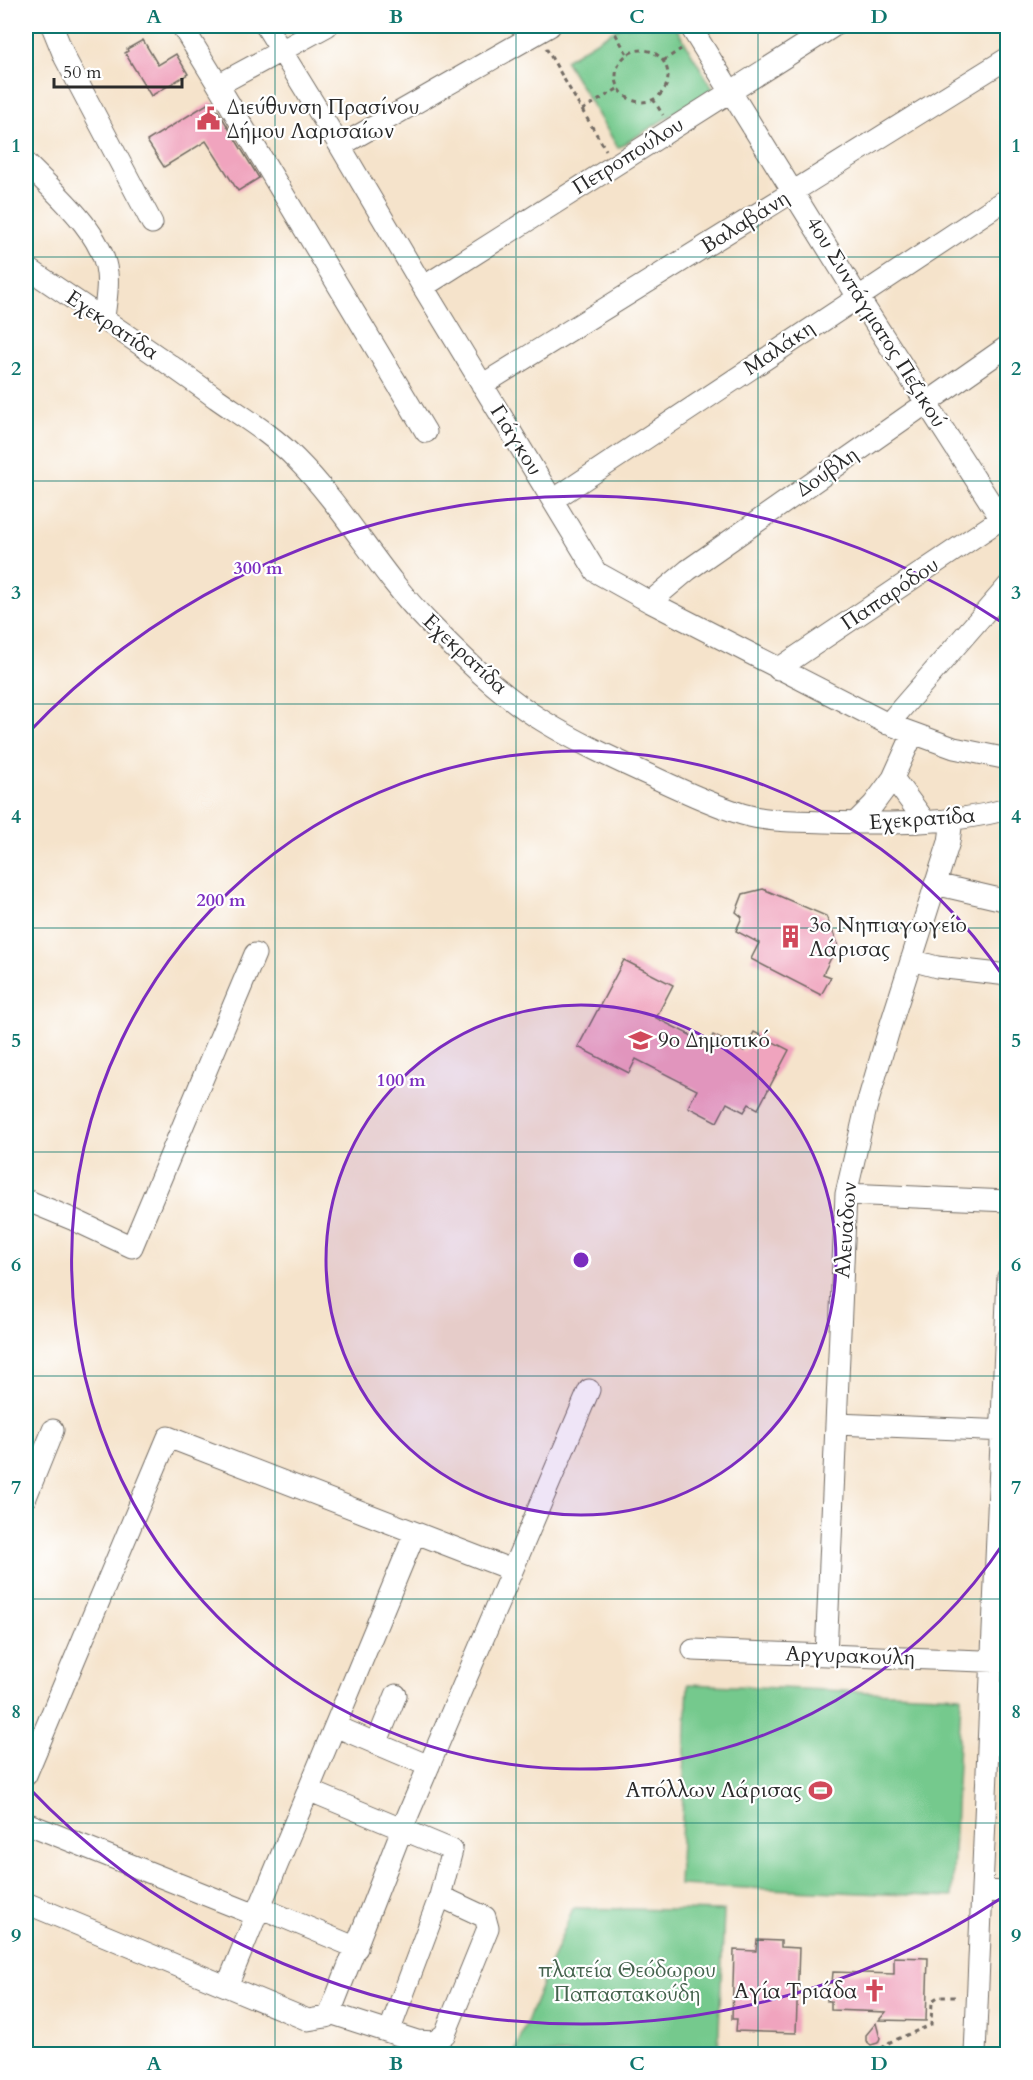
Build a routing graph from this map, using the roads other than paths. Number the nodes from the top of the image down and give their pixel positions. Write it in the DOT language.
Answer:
graph roads {
  1 [pos="52,26"];
  2 [pos="182,26"];
  3 [pos="266,26"];
  4 [pos="327,26"];
  5 [pos="834,26"];
  6 [pos="543,29"];
  7 [pos="693,32"];
  8 [pos="281,51"];
  9 [pos="1008,58"];
  10 [pos="218,85"];
  11 [pos="731,91"];
  12 [pos="340,146"];
  13 [pos="26,163"];
  14 [pos="794,191"];
  15 [pos="1008,198"];
  16 [pos="152,223"];
  17 [pos="26,267"];
  18 [pos="423,287"];
  19 [pos="858,296"];
  20 [pos="104,319"];
  21 [pos="1008,346"];
  22 [pos="482,385"];
  23 [pos="927,403"];
  24 [pos="426,432"];
  25 [pos="553,500"];
  26 [pos="1004,521"];
  27 [pos="1008,586"];
  28 [pos="650,603"];
  29 [pos="778,669"];
  30 [pos="888,724"];
  31 [pos="913,734"];
  32 [pos="1008,759"];
  33 [pos="893,778"];
  34 [pos="1008,809"];
  35 [pos="952,820"];
  36 [pos="925,821"];
  37 [pos="855,823"];
  38 [pos="935,884"];
  39 [pos="1008,901"];
  40 [pos="255,954"];
  41 [pos="911,960"];
  42 [pos="1008,975"];
  43 [pos="846,1194"];
  44 [pos="26,1200"];
  45 [pos="1008,1201"];
  46 [pos="1008,1277"];
  47 [pos="589,1390"];
  48 [pos="836,1424"];
  49 [pos="53,1430"];
  50 [pos="1004,1431"];
  51 [pos="26,1497"];
  52 [pos="415,1533"];
  53 [pos="512,1570"];
  54 [pos="693,1650"];
  55 [pos="826,1655"];
  56 [pos="1000,1662"];
  57 [pos="396,1695"];
  58 [pos="334,1726"];
  59 [pos="376,1744"];
  60 [pos="429,1766"];
  61 [pos="26,1775"];
  62 [pos="308,1790"];
  63 [pos="26,1823"];
  64 [pos="402,1830"];
  65 [pos="982,1891"];
  66 [pos="1008,1892"];
  67 [pos="440,1896"];
  68 [pos="26,1903"];
  69 [pos="258,1911"];
  70 [pos="357,1948"];
  71 [pos="227,1986"];
  72 [pos="330,2013"];
  73 [pos="388,2032"];
  74 [pos="975,2055"];
  1 -- 16 [label="street"];
  2 -- 10 [label="street"];
  3 -- 8 [label="street, Γιάγκου"];
  4 -- 8 [label="street"];
  5 -- 11 [label="street, Πετροπούλου"];
  6 -- 12 [label="street"];
  7 -- 11 [label="street, 4ου Συντάγματος Πεζικού"];
  8 -- 10 [label="street"];
  8 -- 12 [label="street, Γιάγκου"];
  9 -- 14 [label="street, Βαλαβάνη"];
  10 -- 24 [label="street"];
  11 -- 14 [label="street, 4ου Συντάγματος Πεζικού"];
  11 -- 18 [label="street, Πετροπούλου"];
  12 -- 18 [label="street, Γιάγκου"];
  13 -- 20 [label="street"];
  14 -- 19 [label="street, 4ου Συντάγματος Πεζικού"];
  14 -- 22 [label="street, Βαλαβάνη"];
  15 -- 19 [label="street, Μαλάκη"];
  17 -- 20 [label="street, Εχεκρατίδα"];
  18 -- 22 [label="street, Γιάγκου"];
  19 -- 23 [label="street, 4ου Συντάγματος Πεζικού"];
  19 -- 25 [label="street, Μαλάκη"];
  20 -- 37 [label="street, Εχεκρατίδα"];
  21 -- 23 [label="street, Δούβλη"];
  22 -- 25 [label="street, Γιάγκου"];
  23 -- 26 [label="street, 4ου Συντάγματος Πεζικού"];
  23 -- 28 [label="street, Δούβλη"];
  25 -- 28 [label="street, Γιάγκου"];
  26 -- 29 [label="street, Παπαρόδου"];
  27 -- 30 [label="street"];
  28 -- 29 [label="street, Γιάγκου"];
  29 -- 30 [label="street, Γιάγκου"];
  30 -- 31 [label="street, Γιάγκου"];
  31 -- 32 [label="street, Γιάγκου"];
  31 -- 33 [label="street"];
  33 -- 36 [label="street"];
  33 -- 37 [label="street"];
  34 -- 35 [label="street, Εχεκρατίδα"];
  35 -- 36 [label="street, Εχεκρατίδα"];
  35 -- 38 [label="street, Αλευάδων"];
  36 -- 37 [label="street, Εχεκρατίδα"];
  38 -- 39 [label="street"];
  38 -- 41 [label="street, Αλευάδων"];
  40 -- 44 [label="street"];
  41 -- 42 [label="street"];
  41 -- 43 [label="street, Αλευάδων"];
  43 -- 45 [label="street"];
  43 -- 48 [label="street, Αλευάδων"];
  46 -- 50 [label="street"];
  47 -- 53 [label="street"];
  48 -- 50 [label="street"];
  48 -- 55 [label="street, Αλευάδων"];
  49 -- 51 [label="street"];
  50 -- 56 [label="street"];
  52 -- 53 [label="street"];
  52 -- 58 [label="street"];
  52 -- 61 [label="street"];
  53 -- 60 [label="street"];
  54 -- 55 [label="street, Αργυρακούλη"];
  55 -- 56 [label="street, Αργυρακούλη"];
  56 -- 65 [label="street"];
  57 -- 59 [label="street"];
  58 -- 59 [label="street"];
  58 -- 62 [label="street"];
  59 -- 60 [label="street"];
  60 -- 64 [label="street"];
  62 -- 64 [label="street"];
  62 -- 69 [label="street"];
  63 -- 69 [label="street"];
  64 -- 67 [label="street"];
  64 -- 70 [label="street"];
  65 -- 66 [label="street"];
  65 -- 74 [label="street"];
  67 -- 73 [label="street"];
  67 -- 73 [label="street"];
  68 -- 71 [label="street"];
  69 -- 70 [label="street"];
  69 -- 71 [label="street"];
  70 -- 72 [label="street"];
  71 -- 72 [label="street"];
  72 -- 73 [label="street"];
}
